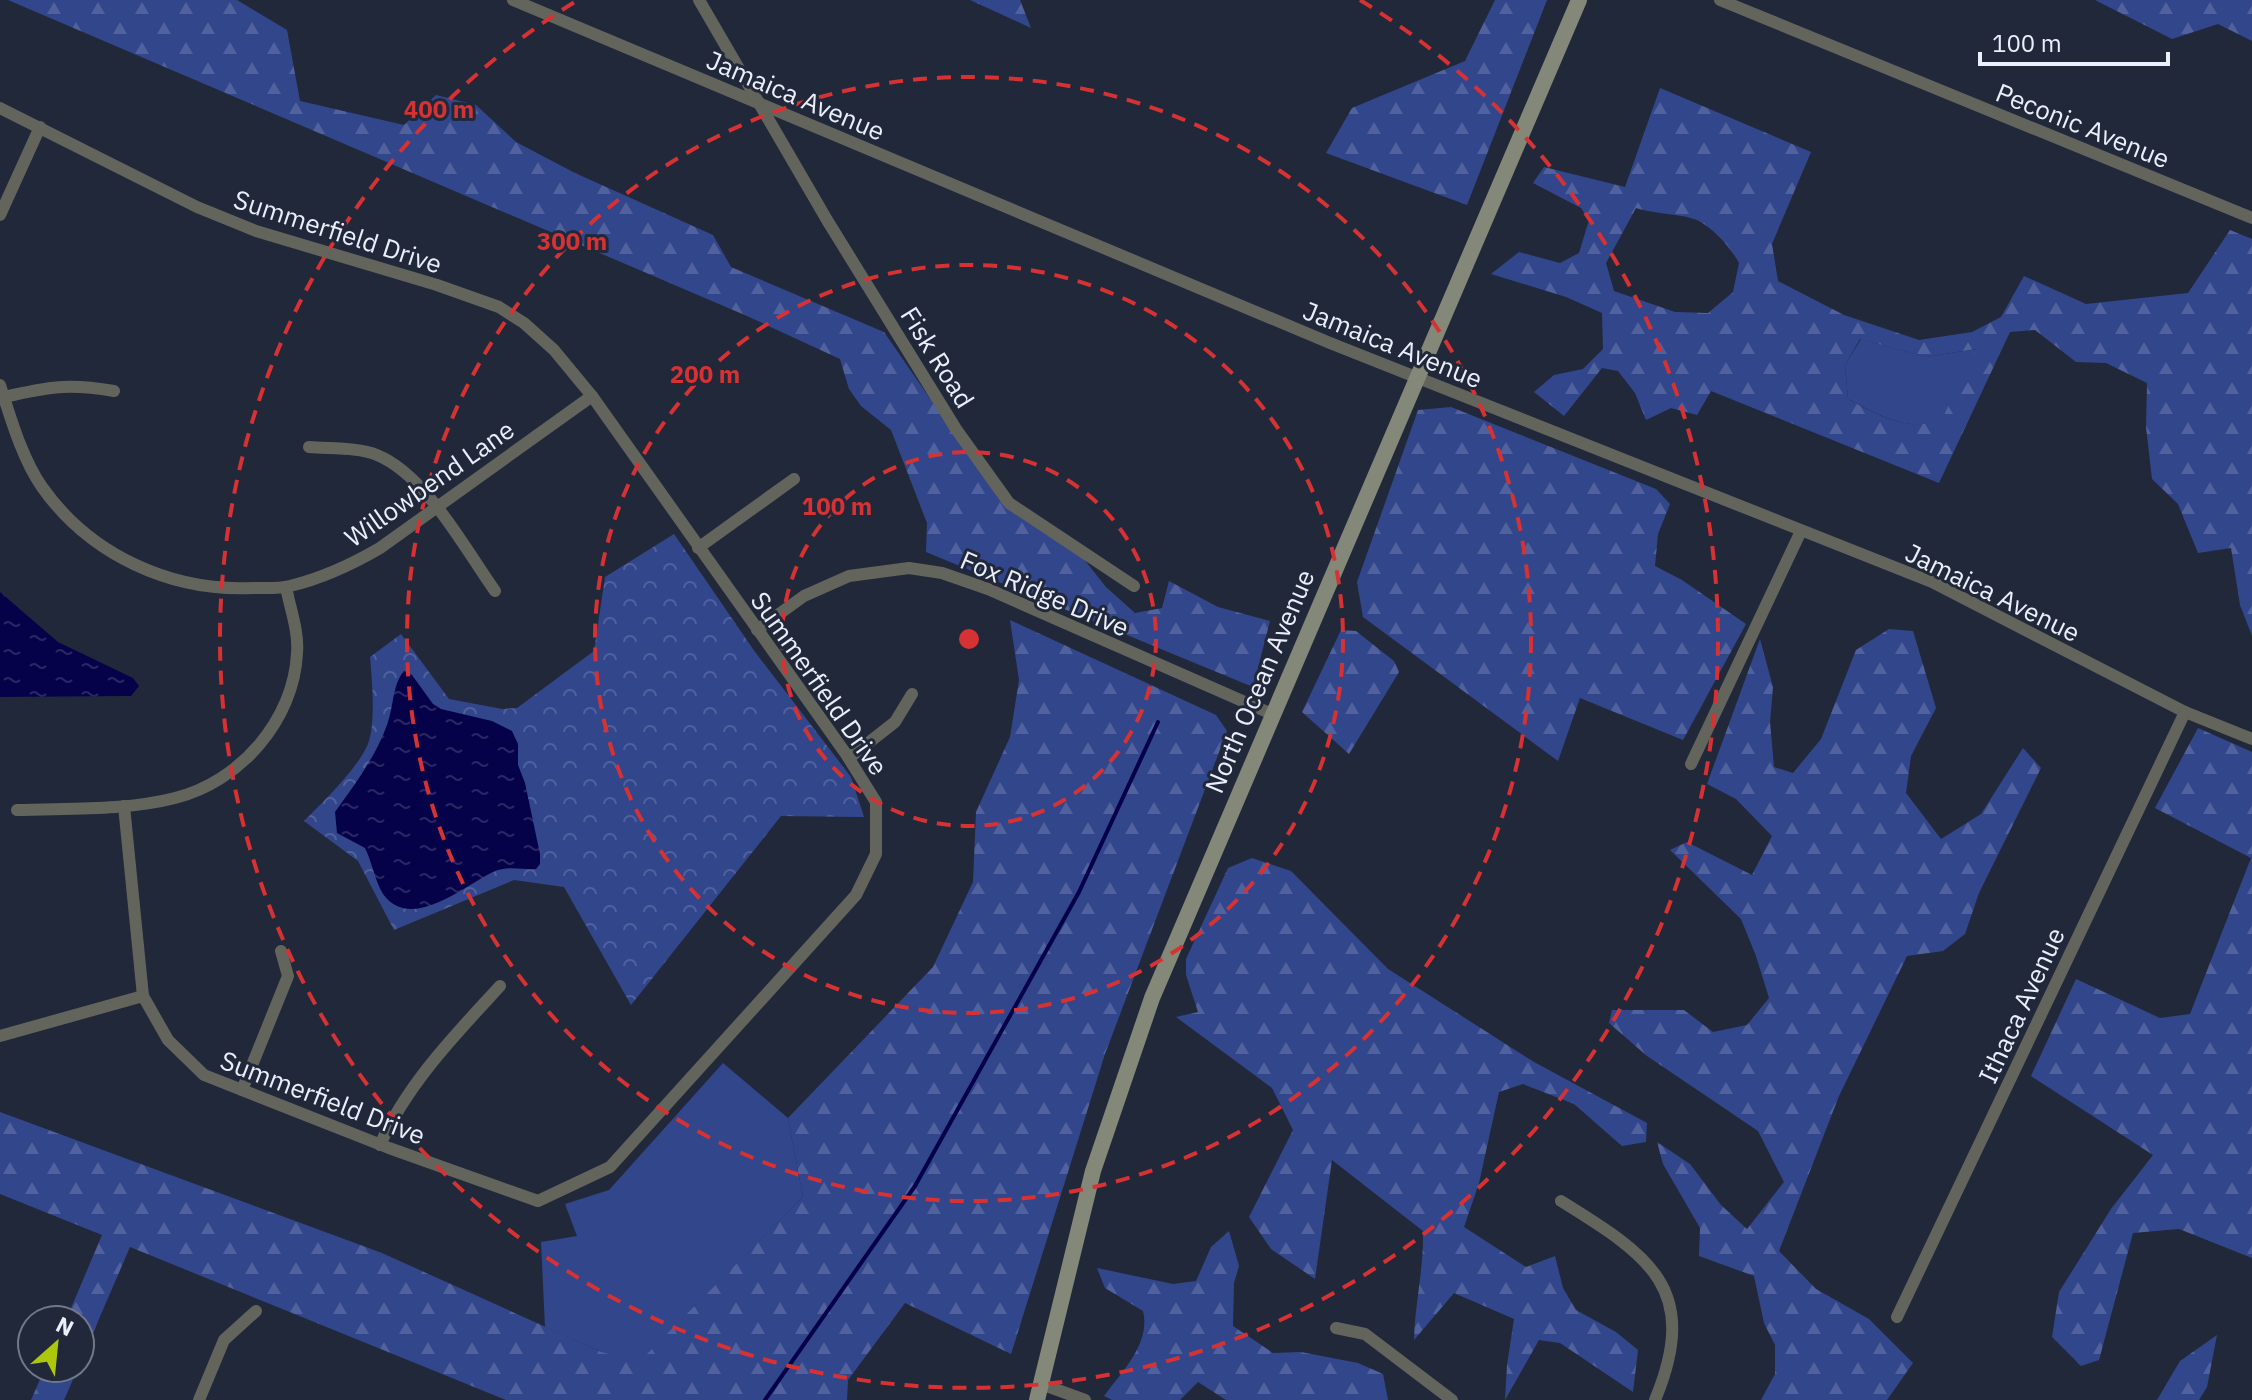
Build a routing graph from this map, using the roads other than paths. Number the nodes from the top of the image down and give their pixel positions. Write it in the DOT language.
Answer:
graph roads {
  1 [pos="513,0"];
  2 [pos="699,0"];
  3 [pos="1579,0"];
  4 [pos="1720,0"];
  5 [pos="757,102"];
  6 [pos="0,108"];
  7 [pos="40,127"];
  8 [pos="0,215"];
  9 [pos="2252,218"];
  10 [pos="1417,377"];
  11 [pos="2,391"];
  12 [pos="114,391"];
  13 [pos="592,396"];
  14 [pos="309,447"];
  15 [pos="794,479"];
  16 [pos="436,508"];
  17 [pos="1801,531"];
  18 [pos="698,548"];
  19 [pos="1134,586"];
  20 [pos="286,587"];
  21 [pos="495,591"];
  22 [pos="757,630"];
  23 [pos="912,694"];
  24 [pos="2185,712"];
  25 [pos="1272,714"];
  26 [pos="2252,739"];
  27 [pos="849,758"];
  28 [pos="1691,764"];
  29 [pos="124,806"];
  30 [pos="17,810"];
  31 [pos="281,951"];
  32 [pos="500,986"];
  33 [pos="143,996"];
  34 [pos="0,1036"];
  35 [pos="242,1090"];
  36 [pos="380,1145"];
  37 [pos="1561,1201"];
  38 [pos="256,1311"];
  39 [pos="1897,1317"];
  40 [pos="1336,1328"];
  41 [pos="1039,1392"];
  42 [pos="199,1400"];
  43 [pos="1085,1400"];
  44 [pos="1452,1400"];
  45 [pos="1655,1400"];
  1 -- 5 [label="street, Jamaica Avenue"];
  2 -- 5 [label="street, Fisk Road"];
  3 -- 10 [label="main road, North Ocean Avenue"];
  4 -- 9 [label="street, Peconic Avenue"];
  5 -- 10 [label="street, Jamaica Avenue"];
  5 -- 19 [label="street, Fisk Road"];
  6 -- 7 [label="street, Summerfield Drive"];
  7 -- 8 [label="street"];
  7 -- 13 [label="street, Summerfield Drive"];
  10 -- 17 [label="street, Jamaica Avenue"];
  10 -- 25 [label="main road, North Ocean Avenue"];
  11 -- 12 [label="street"];
  11 -- 20 [label="street, Willowbend Lane"];
  13 -- 16 [label="street, Willowbend Lane"];
  13 -- 18 [label="street, Summerfield Drive"];
  14 -- 16 [label="street"];
  15 -- 18 [label="street"];
  16 -- 20 [label="street, Willowbend Lane"];
  16 -- 21 [label="street"];
  17 -- 24 [label="street, Jamaica Avenue"];
  17 -- 28 [label="street"];
  18 -- 22 [label="street, Summerfield Drive"];
  20 -- 29 [label="street"];
  22 -- 25 [label="street, Fox Ridge Drive"];
  22 -- 27 [label="street, Summerfield Drive"];
  23 -- 27 [label="street"];
  24 -- 26 [label="street, Jamaica Avenue"];
  24 -- 39 [label="street, Ithaca Avenue"];
  25 -- 41 [label="main road, North Ocean Avenue"];
  27 -- 36 [label="street, Summerfield Drive"];
  29 -- 30 [label="street"];
  29 -- 33 [label="street, Summerfield Drive"];
  31 -- 35 [label="street"];
  32 -- 36 [label="street"];
  33 -- 34 [label="street"];
  33 -- 35 [label="street, Summerfield Drive"];
  35 -- 36 [label="street, Summerfield Drive"];
  37 -- 45 [label="street"];
  38 -- 42 [label="street"];
  40 -- 44 [label="street"];
  41 -- 43 [label="street"];
}
